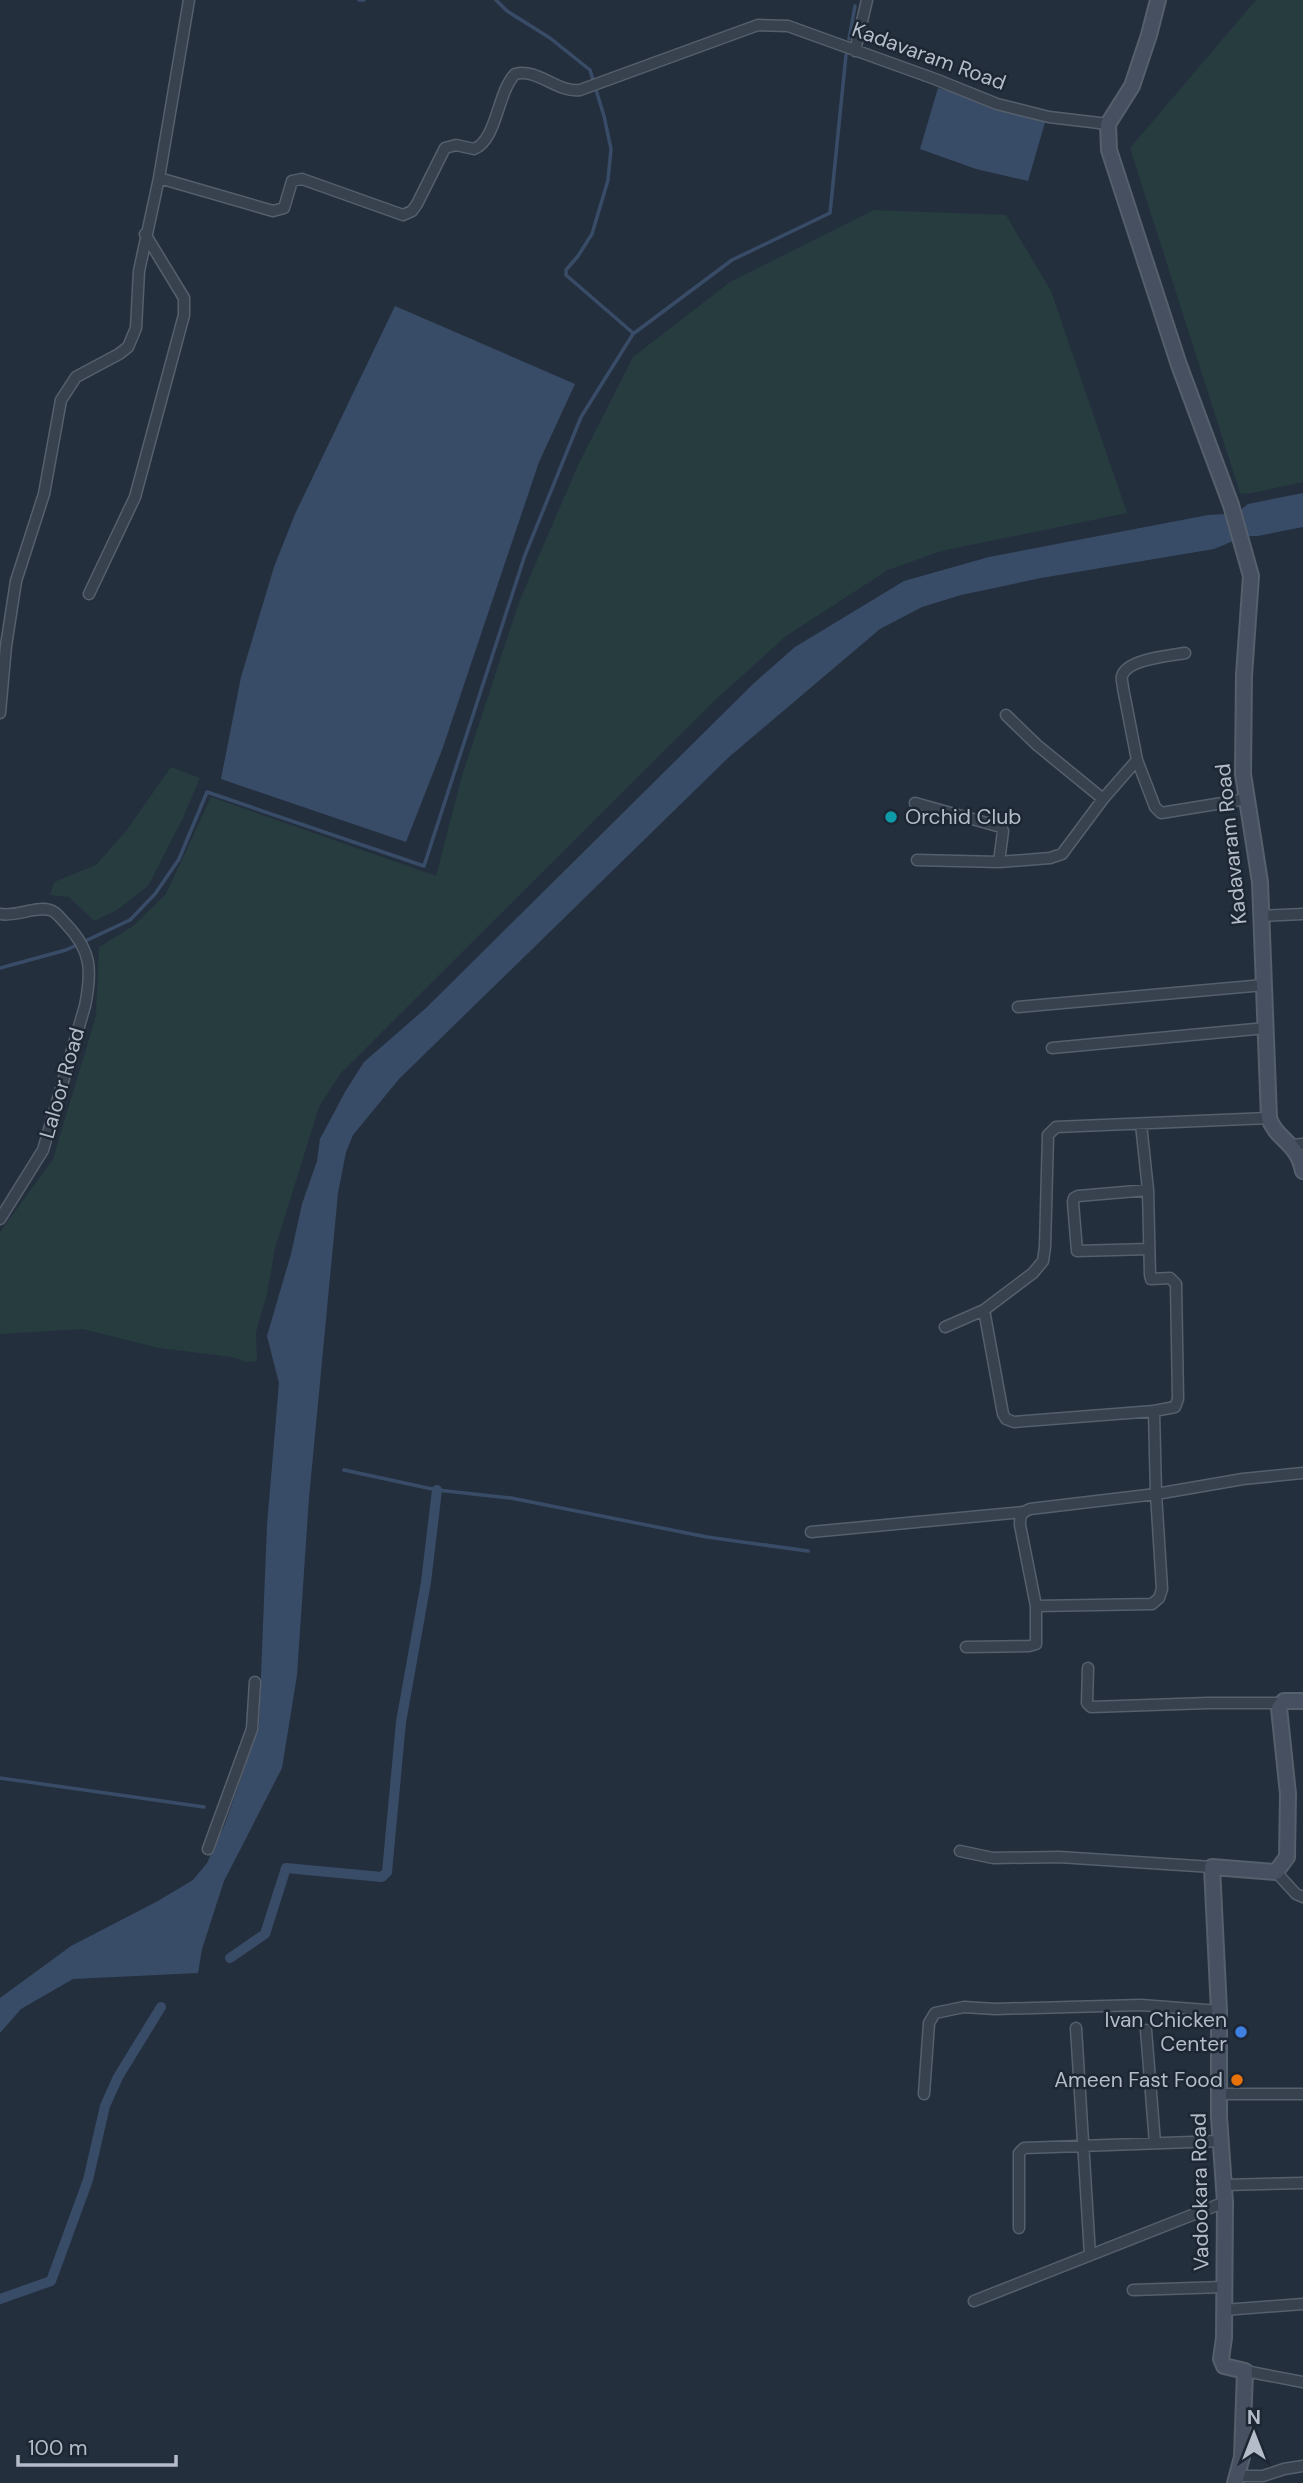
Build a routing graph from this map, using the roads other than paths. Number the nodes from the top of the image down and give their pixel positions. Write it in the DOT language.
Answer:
graph roads {
  1 [pos="188,0"];
  2 [pos="867,0"];
  3 [pos="1157,0"];
  4 [pos="855,51"];
  5 [pos="1108,124"];
  6 [pos="159,178"];
  7 [pos="145,234"];
  8 [pos="89,594"];
  9 [pos="1185,653"];
  10 [pos="0,712"];
  11 [pos="1006,715"];
  12 [pos="1138,760"];
  13 [pos="1102,799"];
  14 [pos="1247,799"];
  15 [pos="915,803"];
  16 [pos="918,860"];
  17 [pos="999,862"];
  18 [pos="0,914"];
  19 [pos="1303,914"];
  20 [pos="1261,916"];
  21 [pos="1264,985"];
  22 [pos="1018,1007"];
  23 [pos="1266,1028"];
  24 [pos="1052,1048"];
  25 [pos="1269,1118"];
  26 [pos="1141,1124"];
  27 [pos="1297,1144"];
  28 [pos="1303,1171"];
  29 [pos="1148,1190"];
  30 [pos="0,1219"];
  31 [pos="1149,1249"];
  32 [pos="984,1310"];
  33 [pos="945,1326"];
  34 [pos="1154,1411"];
  35 [pos="1303,1473"];
  36 [pos="1156,1494"];
  37 [pos="1023,1512"];
  38 [pos="811,1532"];
  39 [pos="1036,1606"];
  40 [pos="966,1647"];
  41 [pos="1088,1668"];
  42 [pos="255,1682"];
  43 [pos="1303,1700"];
  44 [pos="1281,1703"];
  45 [pos="208,1849"];
  46 [pos="960,1851"];
  47 [pos="1212,1867"];
  48 [pos="1276,1872"];
  49 [pos="1303,1897"];
  50 [pos="1219,2011"];
  51 [pos="1076,2028"];
  52 [pos="1146,2030"];
  53 [pos="924,2094"];
  54 [pos="1219,2094"];
  55 [pos="1303,2094"];
  56 [pos="1220,2141"];
  57 [pos="1155,2143"];
  58 [pos="1082,2146"];
  59 [pos="1303,2183"];
  60 [pos="1223,2185"];
  61 [pos="1225,2202"];
  62 [pos="1019,2228"];
  63 [pos="1090,2255"];
  64 [pos="1223,2287"];
  65 [pos="1133,2290"];
  66 [pos="974,2301"];
  67 [pos="1303,2304"];
  68 [pos="1224,2310"];
  69 [pos="1245,2371"];
  70 [pos="1303,2382"];
  71 [pos="1303,2466"];
  72 [pos="1237,2480"];
  1 -- 6 [label="street"];
  2 -- 4 [label="street"];
  3 -- 5 [label="main road"];
  4 -- 5 [label="street, Kadavaram Road"];
  4 -- 6 [label="street, Kadavaram Road"];
  5 -- 14 [label="main road, Kadavaram Road"];
  6 -- 7 [label="street"];
  7 -- 8 [label="street"];
  7 -- 10 [label="street"];
  9 -- 12 [label="street"];
  11 -- 13 [label="street"];
  12 -- 13 [label="street"];
  12 -- 14 [label="street"];
  13 -- 17 [label="street"];
  14 -- 20 [label="main road, Kadavaram Road"];
  15 -- 17 [label="street"];
  16 -- 17 [label="street"];
  18 -- 30 [label="street, Laloor Road"];
  19 -- 20 [label="street"];
  20 -- 21 [label="main road, Kadavaram Road"];
  21 -- 22 [label="street"];
  21 -- 23 [label="main road, Kadavaram Road"];
  23 -- 24 [label="street"];
  23 -- 25 [label="main road, Kadavaram Road"];
  25 -- 26 [label="street"];
  25 -- 27 [label="main road"];
  26 -- 29 [label="street"];
  26 -- 32 [label="street"];
  27 -- 28 [label="main road"];
  29 -- 31 [label="street"];
  29 -- 31 [label="street"];
  31 -- 34 [label="street"];
  32 -- 33 [label="street"];
  32 -- 34 [label="street"];
  34 -- 36 [label="street"];
  35 -- 36 [label="street"];
  36 -- 37 [label="street"];
  36 -- 39 [label="street"];
  37 -- 38 [label="street"];
  37 -- 39 [label="street"];
  39 -- 40 [label="street"];
  41 -- 44 [label="street"];
  42 -- 45 [label="street"];
  43 -- 44 [label="main road"];
  44 -- 48 [label="main road"];
  46 -- 47 [label="street"];
  47 -- 48 [label="main road"];
  47 -- 50 [label="main road, Vadookara Road"];
  48 -- 49 [label="street"];
  50 -- 53 [label="street"];
  50 -- 54 [label="main road, Vadookara Road"];
  51 -- 58 [label="street"];
  52 -- 57 [label="street"];
  54 -- 55 [label="street"];
  54 -- 56 [label="main road, Vadookara Road"];
  56 -- 57 [label="street"];
  56 -- 60 [label="main road, Vadookara Road"];
  57 -- 58 [label="street"];
  58 -- 62 [label="street"];
  58 -- 63 [label="street"];
  59 -- 60 [label="street"];
  60 -- 61 [label="main road, Vadookara Road"];
  61 -- 63 [label="street"];
  61 -- 64 [label="main road, Vadookara Road"];
  63 -- 66 [label="street"];
  64 -- 65 [label="street"];
  64 -- 68 [label="main road, Vadookara Road"];
  67 -- 68 [label="street"];
  68 -- 69 [label="main road, Vadookara Road"];
  69 -- 70 [label="street"];
  69 -- 72 [label="main road"];
  71 -- 72 [label="street"];
}
